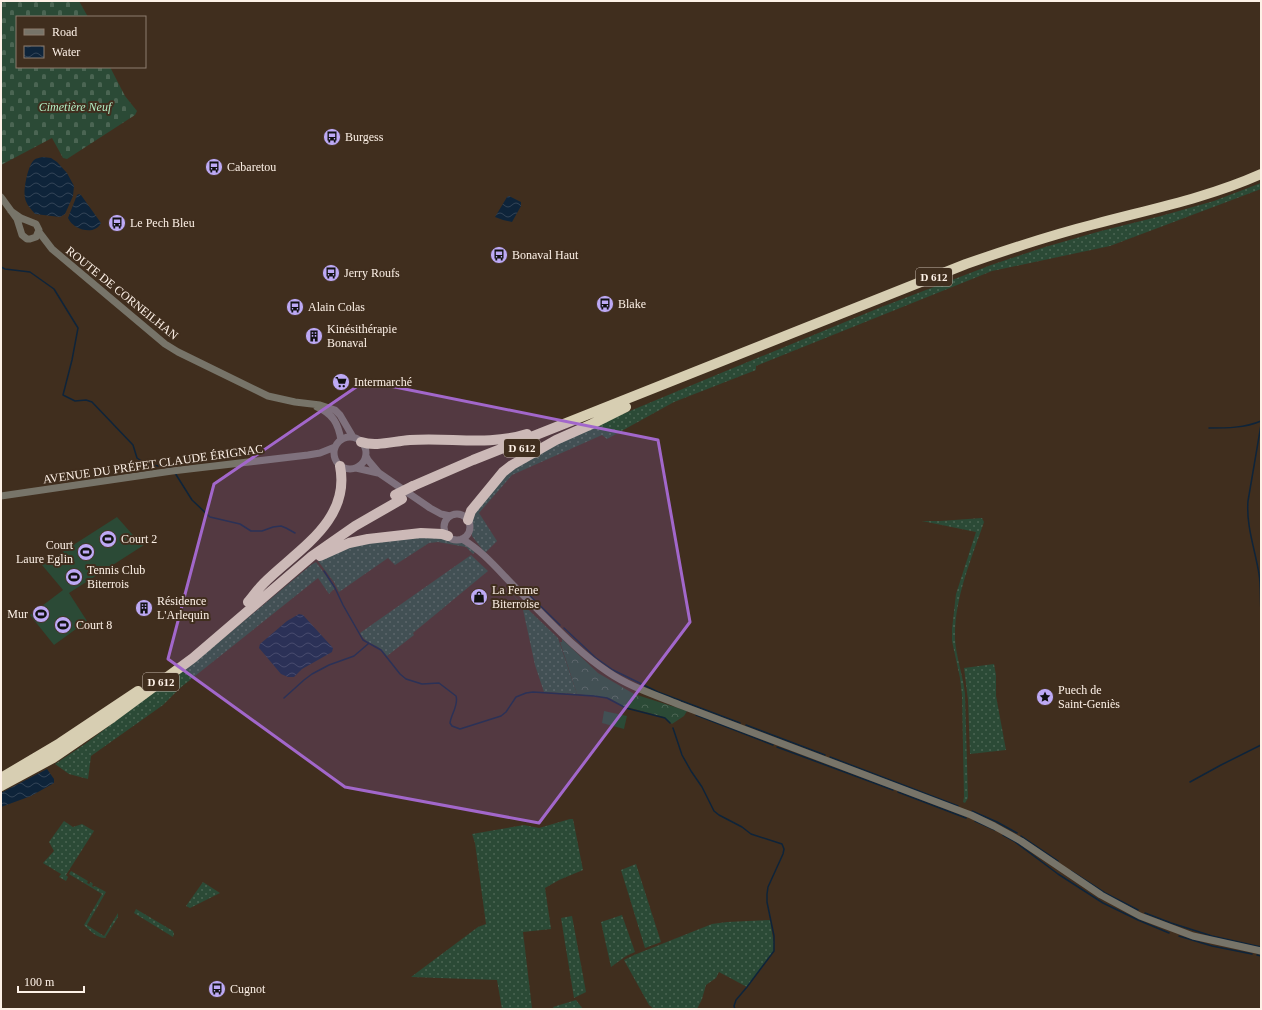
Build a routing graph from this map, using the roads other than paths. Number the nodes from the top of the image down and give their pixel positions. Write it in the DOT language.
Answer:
graph roads {
  1 [pos="1261,174"];
  2 [pos="1261,180"];
  3 [pos="1,198"];
  4 [pos="11,211"];
  5 [pos="28,222"];
  6 [pos="21,229"];
  7 [pos="39,232"];
  8 [pos="33,238"];
  9 [pos="52,249"];
  10 [pos="312,404"];
  11 [pos="609,407"];
  12 [pos="626,407"];
  13 [pos="357,439"];
  14 [pos="341,440"];
  15 [pos="335,447"];
  16 [pos="308,455"];
  17 [pos="366,456"];
  18 [pos="337,463"];
  19 [pos="356,468"];
  20 [pos="379,473"];
  21 [pos="416,488"];
  22 [pos="1,496"];
  23 [pos="398,497"];
  24 [pos="430,508"];
  25 [pos="450,516"];
  26 [pos="468,520"];
  27 [pos="444,524"];
  28 [pos="469,532"];
  29 [pos="448,536"];
  30 [pos="462,539"];
  31 [pos="481,552"];
  32 [pos="273,589"];
  33 [pos="248,602"];
  34 [pos="43,759"];
  35 [pos="1,778"];
  36 [pos="1,786"];
  37 [pos="1,790"];
  38 [pos="1261,951"];
  1 -- 11 [label="highway, D 612"];
  2 -- 12 [label="highway, D 612"];
  3 -- 4 [label="street"];
  4 -- 5 [label="street"];
  4 -- 6 [label="street"];
  5 -- 6 [label="street"];
  5 -- 7 [label="street"];
  6 -- 8 [label="street"];
  7 -- 8 [label="street"];
  7 -- 9 [label="street, ROUTE DE CORNEILHAN"];
  8 -- 9 [label="street, ROUTE DE CORNEILHAN"];
  9 -- 10 [label="street, ROUTE DE CORNEILHAN"];
  10 -- 13 [label="street, ROUTE DE CORNEILHAN"];
  10 -- 14 [label="street, ROUTE DE CORNEILHAN"];
  11 -- 13 [label="highway"];
  11 -- 21 [label="highway, D 612"];
  12 -- 21 [label="highway, D 612"];
  12 -- 26 [label="highway"];
  13 -- 14 [label="street"];
  13 -- 17 [label="street"];
  14 -- 15 [label="street"];
  15 -- 16 [label="street, AVENUE DU PRÉFET CLAUDE ÉRIGNAC"];
  15 -- 18 [label="street"];
  16 -- 18 [label="street, AVENUE DU PRÉFET CLAUDE ÉRIGNAC"];
  16 -- 22 [label="street, AVENUE DU PRÉFET CLAUDE ÉRIGNAC"];
  17 -- 19 [label="street"];
  17 -- 20 [label="street"];
  18 -- 19 [label="street"];
  18 -- 33 [label="highway"];
  19 -- 20 [label="street"];
  20 -- 24 [label="street"];
  21 -- 23 [label="highway, D 612"];
  23 -- 32 [label="highway, D 612"];
  23 -- 33 [label="highway, D 612"];
  24 -- 25 [label="street"];
  24 -- 27 [label="street"];
  25 -- 26 [label="street"];
  25 -- 27 [label="street"];
  26 -- 28 [label="street"];
  27 -- 29 [label="street"];
  28 -- 30 [label="street"];
  28 -- 31 [label="street"];
  29 -- 30 [label="street"];
  29 -- 32 [label="highway"];
  30 -- 31 [label="street"];
  31 -- 38 [label="street"];
  32 -- 34 [label="highway, D 612"];
  33 -- 34 [label="highway, D 612"];
  34 -- 35 [label="highway, D 612"];
  34 -- 36 [label="highway, D 612"];
  34 -- 37 [label="highway"];
}
